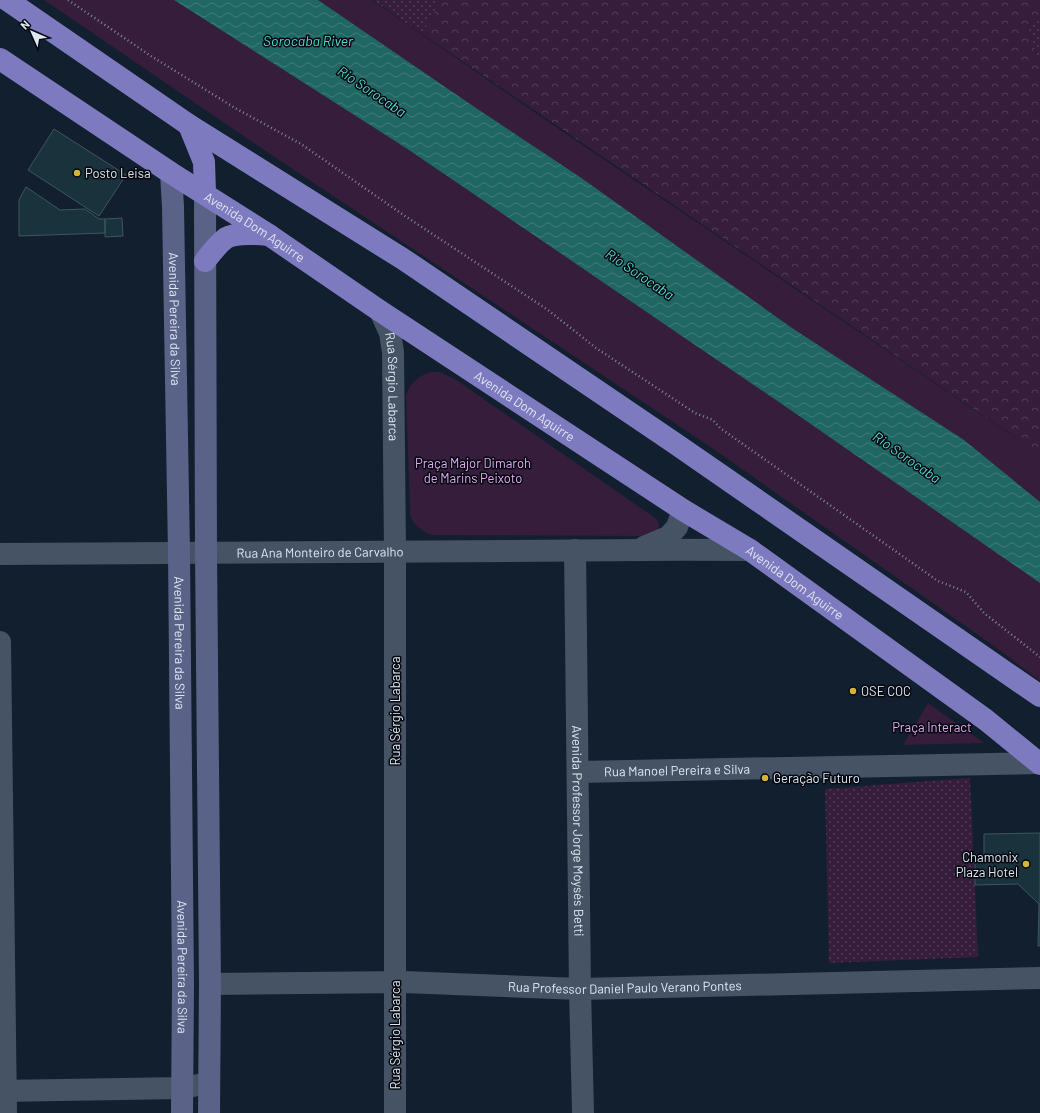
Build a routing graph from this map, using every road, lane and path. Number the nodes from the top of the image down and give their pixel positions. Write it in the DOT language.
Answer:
graph roads {
  1 [pos="7,0"];
  2 [pos="68,0"];
  3 [pos="0,59"];
  4 [pos="189,125"];
  5 [pos="171,173"];
  6 [pos="205,193"];
  7 [pos="269,235"];
  8 [pos="205,261"];
  9 [pos="380,311"];
  10 [pos="683,510"];
  11 [pos="639,549"];
  12 [pos="574,550"];
  13 [pos="750,550"];
  14 [pos="395,551"];
  15 [pos="179,553"];
  16 [pos="206,553"];
  17 [pos="0,554"];
  18 [pos="0,642"];
  19 [pos="1040,657"];
  20 [pos="1040,696"];
  21 [pos="1040,764"];
  22 [pos="578,772"];
  23 [pos="1040,978"];
  24 [pos="395,983"];
  25 [pos="210,984"];
  26 [pos="580,989"];
  27 [pos="209,1083"];
  28 [pos="182,1088"];
  29 [pos="3,1091"];
  30 [pos="6,1113"];
  31 [pos="182,1113"];
  32 [pos="209,1113"];
  33 [pos="395,1113"];
  34 [pos="583,1113"];
  1 -- 4 [label="highway"];
  2 -- 19 [label="path"];
  3 -- 5 [label="highway, Avenida Dom Aguirre"];
  4 -- 6 [label="highway"];
  4 -- 20 [label="highway"];
  5 -- 6 [label="highway, Avenida Dom Aguirre"];
  5 -- 15 [label="main road, Avenida Pereira da Silva"];
  6 -- 7 [label="highway, Avenida Dom Aguirre"];
  6 -- 8 [label="main road, Avenida Pereira da Silva"];
  7 -- 8 [label="highway"];
  7 -- 9 [label="highway, Avenida Dom Aguirre"];
  8 -- 16 [label="main road, Avenida Pereira da Silva"];
  9 -- 10 [label="highway, Avenida Dom Aguirre"];
  9 -- 14 [label="street, Rua Sérgio Labarca"];
  10 -- 11 [label="street, Rua Ana Monteiro de Carvalho"];
  10 -- 13 [label="highway, Avenida Dom Aguirre"];
  11 -- 12 [label="street, Rua Ana Monteiro de Carvalho"];
  11 -- 13 [label="street, Rua Ana Monteiro de Carvalho"];
  12 -- 14 [label="street, Rua Ana Monteiro de Carvalho"];
  12 -- 22 [label="street, Avenida Professor Jorge Moysés Betti"];
  13 -- 21 [label="highway, Avenida Dom Aguirre"];
  14 -- 16 [label="street, Rua Ana Monteiro de Carvalho"];
  14 -- 24 [label="street, Rua Sérgio Labarca"];
  15 -- 16 [label="street, Rua Ana Monteiro de Carvalho"];
  15 -- 17 [label="street, Rua Ana Monteiro de Carvalho"];
  15 -- 28 [label="main road, Avenida Pereira da Silva"];
  16 -- 25 [label="main road, Avenida Pereira da Silva"];
  18 -- 29 [label="street"];
  21 -- 22 [label="street, Rua Manoel Pereira e Silva"];
  22 -- 26 [label="street, Avenida Professor Jorge Moysés Betti"];
  23 -- 26 [label="street, Rua Professor Daniel Paulo Verano Pontes"];
  24 -- 25 [label="street, Rua Professor Daniel Paulo Verano Pontes"];
  24 -- 26 [label="street, Rua Professor Daniel Paulo Verano Pontes"];
  24 -- 33 [label="street, Rua Sérgio Labarca"];
  25 -- 27 [label="main road, Avenida Pereira da Silva"];
  26 -- 34 [label="street, Avenida Professor Jorge Moysés Betti"];
  27 -- 28 [label="street"];
  27 -- 32 [label="main road, Avenida Pereira da Silva"];
  28 -- 29 [label="street"];
  28 -- 31 [label="main road, Avenida Pereira da Silva"];
  29 -- 30 [label="street"];
}
